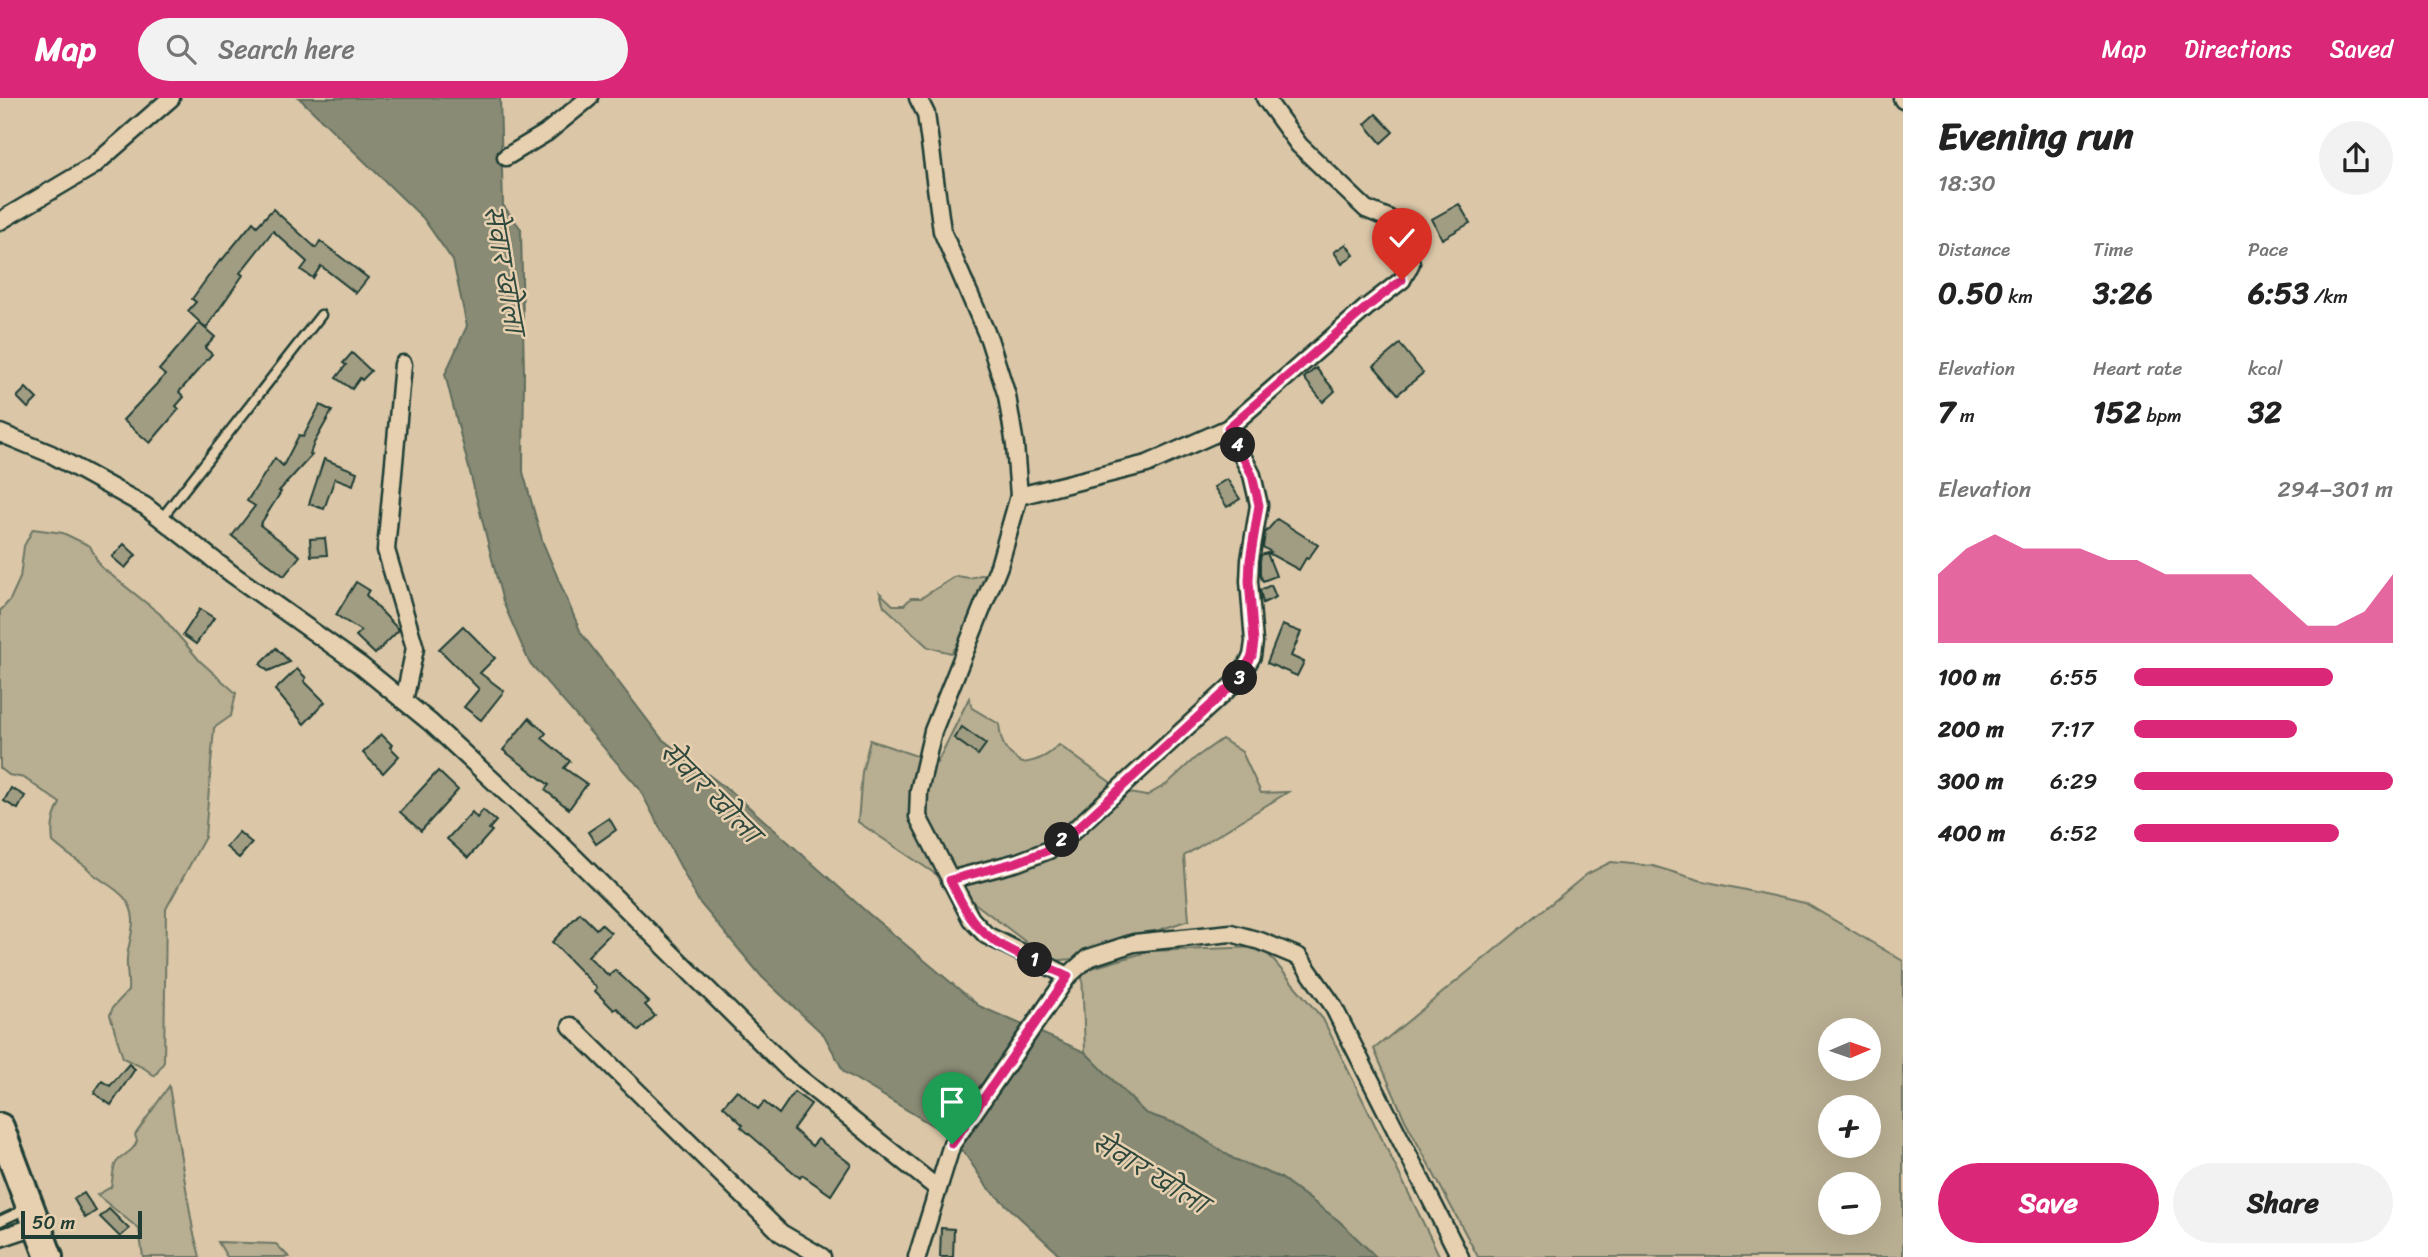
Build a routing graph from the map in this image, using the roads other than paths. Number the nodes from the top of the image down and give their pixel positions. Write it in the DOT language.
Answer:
graph roads {
  1 [pos="172,98"];
  2 [pos="589,98"];
  3 [pos="918,98"];
  4 [pos="1265,98"];
  5 [pos="506,156"];
  6 [pos="0,221"];
  7 [pos="321,315"];
  8 [pos="403,364"];
  9 [pos="1228,428"];
  10 [pos="0,433"];
  11 [pos="1019,496"];
  12 [pos="161,519"];
  13 [pos="404,701"];
  14 [pos="950,880"];
  15 [pos="1068,976"];
  16 [pos="571,1026"];
  17 [pos="0,1129"];
  18 [pos="937,1188"];
  19 [pos="0,1221"];
  20 [pos="34,1221"];
  21 [pos="0,1238"];
  22 [pos="49,1257"];
  23 [pos="59,1257"];
  24 [pos="822,1257"];
  25 [pos="918,1257"];
  26 [pos="1460,1257"];
  1 -- 6 [label="street"];
  2 -- 5 [label="street"];
  3 -- 11 [label="street"];
  4 -- 9 [label="street"];
  7 -- 12 [label="lane"];
  8 -- 13 [label="street"];
  9 -- 11 [label="street"];
  9 -- 14 [label="street"];
  10 -- 12 [label="street"];
  11 -- 14 [label="street"];
  12 -- 13 [label="street"];
  13 -- 18 [label="street"];
  14 -- 15 [label="street"];
  15 -- 18 [label="street"];
  15 -- 26 [label="street"];
  16 -- 24 [label="street"];
  17 -- 20 [label="main road"];
  18 -- 25 [label="street"];
  19 -- 20 [label="lane"];
  20 -- 21 [label="street"];
  20 -- 22 [label="main road"];
  20 -- 23 [label="street"];
}
